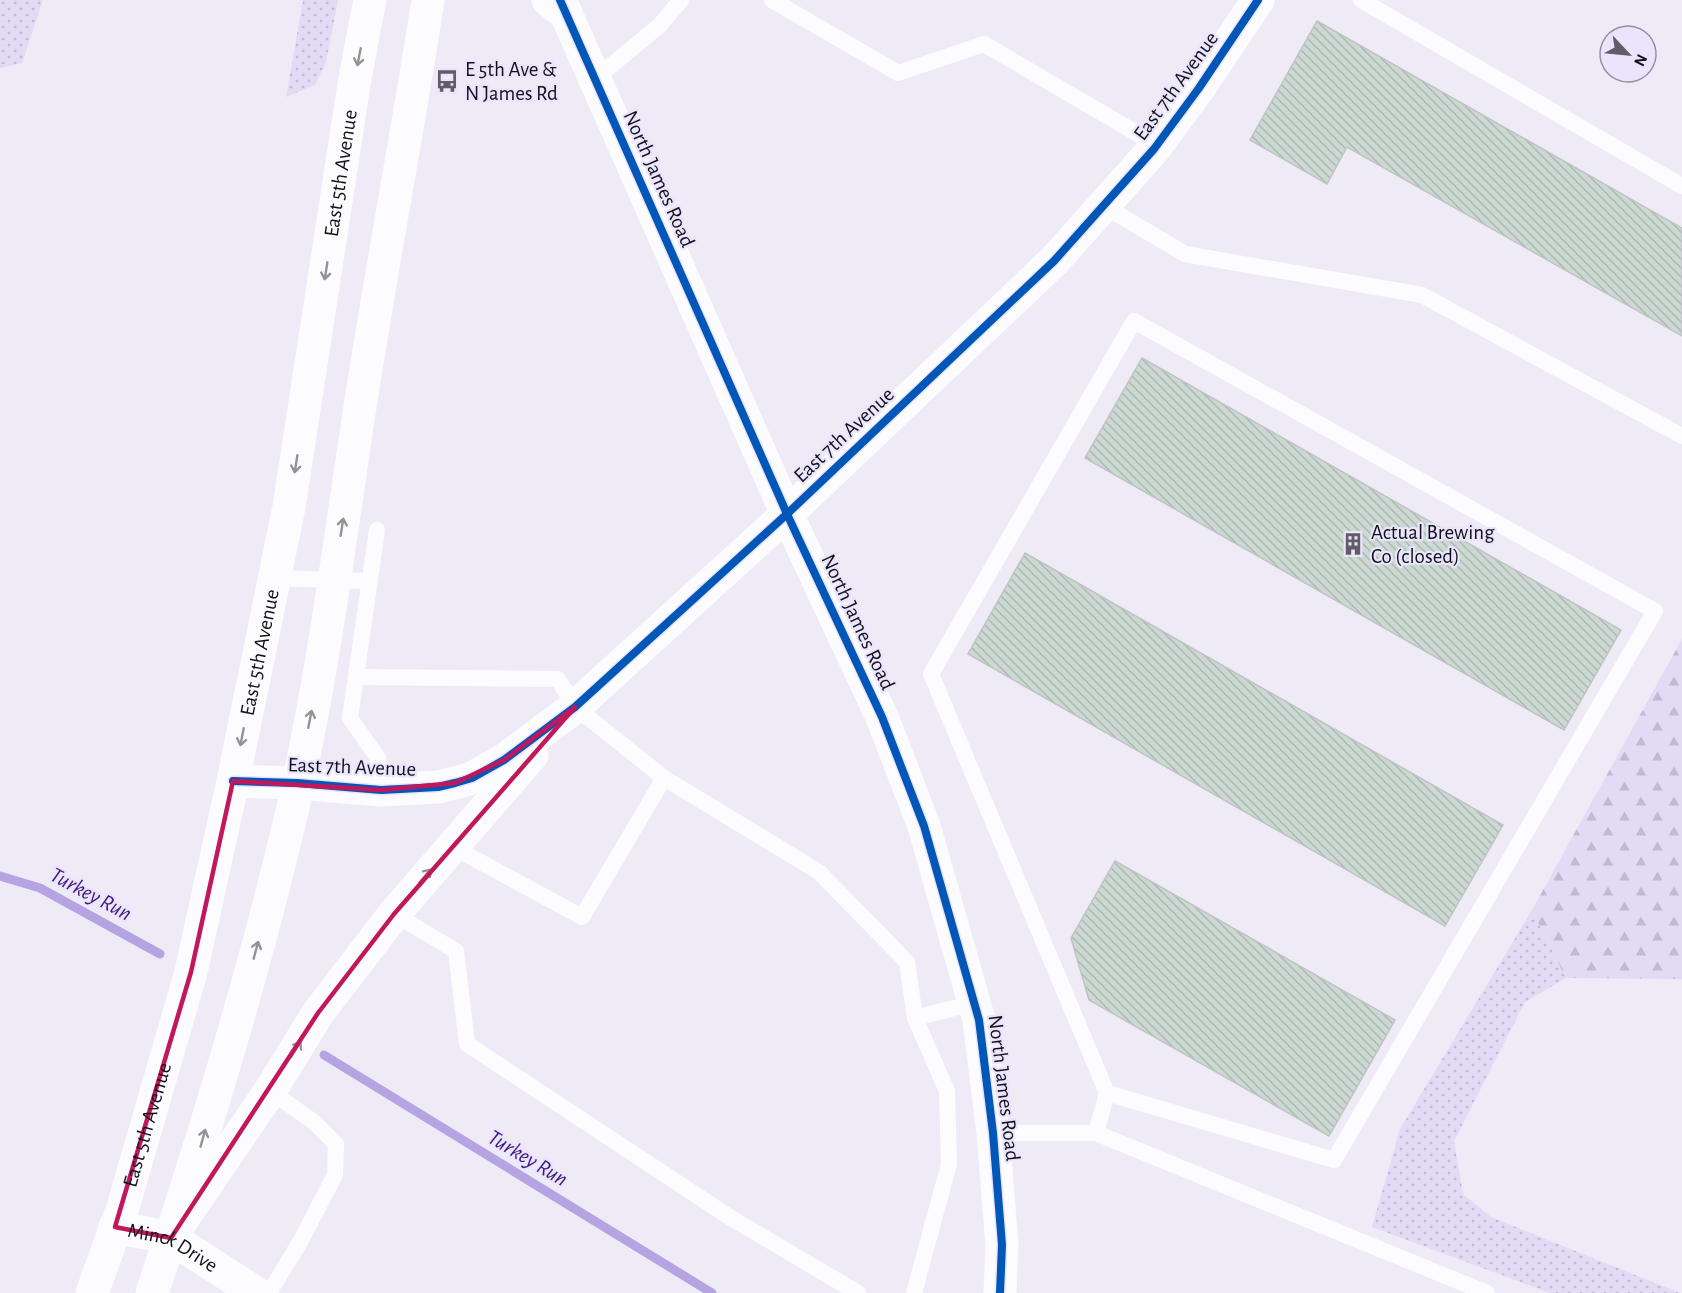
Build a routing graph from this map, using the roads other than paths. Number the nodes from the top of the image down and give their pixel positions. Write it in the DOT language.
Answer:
graph roads {
  1 [pos="370,0"];
  2 [pos="446,0"];
  3 [pos="681,0"];
  4 [pos="772,0"];
  5 [pos="1258,0"];
  6 [pos="1361,0"];
  7 [pos="558,5"];
  8 [pos="426,13"];
  9 [pos="595,79"];
  10 [pos="1157,145"];
  11 [pos="1682,186"];
  12 [pos="1104,206"];
  13 [pos="1682,436"];
  14 [pos="787,513"];
  15 [pos="377,530"];
  16 [pos="274,578"];
  17 [pos="334,578"];
  18 [pos="370,581"];
  19 [pos="356,677"];
  20 [pos="575,707"];
  21 [pos="664,778"];
  22 [pos="233,781"];
  23 [pos="297,783"];
  24 [pos="381,790"];
  25 [pos="451,846"];
  26 [pos="394,914"];
  27 [pos="974,1002"];
  28 [pos="915,1018"];
  29 [pos="270,1091"];
  30 [pos="1107,1093"];
  31 [pos="993,1133"];
  32 [pos="1096,1133"];
  33 [pos="115,1227"];
  34 [pos="171,1238"];
  35 [pos="92,1293"];
  36 [pos="152,1293"];
  37 [pos="256,1293"];
  38 [pos="269,1293"];
  39 [pos="858,1293"];
  40 [pos="914,1293"];
  41 [pos="1000,1293"];
  42 [pos="1487,1293"];
  1 -- 16 [label="street, East 5th Avenue, one-way"];
  2 -- 8 [label="street"];
  3 -- 9 [label="lane"];
  4 -- 10 [label="lane"];
  5 -- 10 [label="street, East 7th Avenue"];
  6 -- 11 [label="lane"];
  7 -- 9 [label="street, North James Road"];
  17 -- 8 [label="street, one-way"];
  9 -- 14 [label="street, North James Road"];
  10 -- 12 [label="street, East 7th Avenue"];
  12 -- 13 [label="lane"];
  12 -- 14 [label="street, East 7th Avenue"];
  14 -- 20 [label="street, East 7th Avenue"];
  14 -- 27 [label="street, North James Road"];
  15 -- 18 [label="lane"];
  16 -- 17 [label="lane"];
  16 -- 22 [label="street, East 5th Avenue, one-way"];
  17 -- 18 [label="lane"];
  23 -- 17 [label="street, one-way"];
  18 -- 19 [label="lane"];
  19 -- 20 [label="lane"];
  19 -- 24 [label="lane"];
  20 -- 21 [label="lane"];
  20 -- 24 [label="street, East 7th Avenue"];
  20 -- 25 [label="street, East 7th Avenue"];
  21 -- 25 [label="lane"];
  21 -- 28 [label="lane"];
  22 -- 23 [label="street, East 7th Avenue"];
  22 -- 33 [label="street, East 5th Avenue"];
  23 -- 24 [label="street, East 7th Avenue"];
  34 -- 23 [label="street, one-way"];
  26 -- 25 [label="street, East 7th Avenue, one-way"];
  29 -- 26 [label="street, East 7th Avenue, one-way"];
  26 -- 39 [label="lane"];
  27 -- 28 [label="lane"];
  27 -- 31 [label="street, North James Road"];
  28 -- 40 [label="lane"];
  29 -- 34 [label="street, East 7th Avenue"];
  29 -- 38 [label="lane"];
  30 -- 30 [label="lane"];
  30 -- 32 [label="lane"];
  31 -- 32 [label="lane"];
  31 -- 41 [label="street, North James Road"];
  32 -- 42 [label="lane"];
  33 -- 34 [label="street, Minck Drive"];
  33 -- 35 [label="street, East 5th Avenue"];
  34 -- 36 [label="street"];
  34 -- 37 [label="street, Minck Drive"];
}
